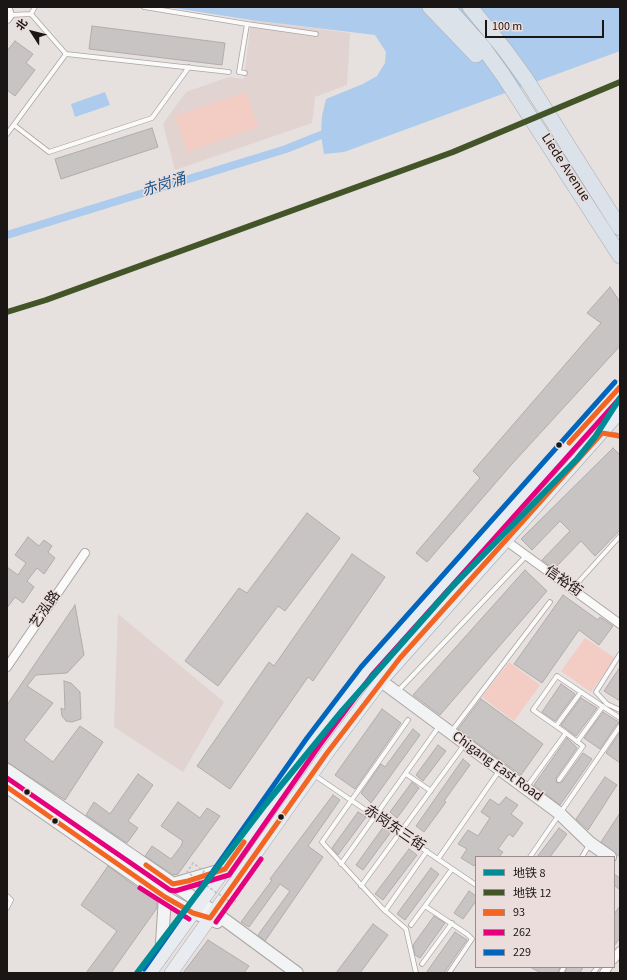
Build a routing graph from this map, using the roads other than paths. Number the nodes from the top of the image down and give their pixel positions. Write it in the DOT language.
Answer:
graph roads {
  1 [pos="35,7"];
  2 [pos="144,7"];
  3 [pos="430,7"];
  4 [pos="447,7"];
  5 [pos="470,7"];
  6 [pos="8,14"];
  7 [pos="31,14"];
  8 [pos="247,24"];
  9 [pos="316,34"];
  10 [pos="66,54"];
  11 [pos="189,67"];
  12 [pos="229,72"];
  13 [pos="245,73"];
  14 [pos="14,125"];
  15 [pos="7,134"];
  16 [pos="548,142"];
  17 [pos="620,228"];
  18 [pos="620,256"];
  19 [pos="620,387"];
  20 [pos="620,412"];
  21 [pos="620,417"];
  22 [pos="602,433"];
  23 [pos="620,436"];
  24 [pos="620,536"];
  25 [pos="505,540"];
  26 [pos="85,553"];
  27 [pos="526,556"];
  28 [pos="573,588"];
  29 [pos="550,602"];
  30 [pos="620,624"];
  31 [pos="388,647"];
  32 [pos="620,654"];
  33 [pos="400,658"];
  34 [pos="7,667"];
  35 [pos="367,671"];
  36 [pos="381,681"];
  37 [pos="581,692"];
  38 [pos="397,693"];
  39 [pos="603,706"];
  40 [pos="620,710"];
  41 [pos="620,718"];
  42 [pos="408,720"];
  43 [pos="556,726"];
  44 [pos="620,726"];
  45 [pos="445,729"];
  46 [pos="566,734"];
  47 [pos="577,742"];
  48 [pos="465,743"];
  49 [pos="500,769"];
  50 [pos="7,770"];
  51 [pos="312,774"];
  52 [pos="406,774"];
  53 [pos="559,780"];
  54 [pos="7,787"];
  55 [pos="526,788"];
  56 [pos="431,791"];
  57 [pos="351,800"];
  58 [pos="560,813"];
  59 [pos="375,816"];
  60 [pos="400,833"];
  61 [pos="590,843"];
  62 [pos="427,851"];
  63 [pos="531,856"];
  64 [pos="583,856"];
  65 [pos="609,856"];
  66 [pos="438,859"];
  67 [pos="341,864"];
  68 [pos="225,869"];
  69 [pos="452,869"];
  70 [pos="173,884"];
  71 [pos="475,884"];
  72 [pos="361,886"];
  73 [pos="7,896"];
  74 [pos="165,897"];
  75 [pos="425,906"];
  76 [pos="7,908"];
  77 [pos="197,908"];
  78 [pos="384,911"];
  79 [pos="212,915"];
  80 [pos="452,923"];
  81 [pos="411,925"];
  82 [pos="161,958"];
  83 [pos="422,964"];
  84 [pos="150,973"];
  85 [pos="171,973"];
  86 [pos="288,973"];
  87 [pos="298,973"];
  88 [pos="416,973"];
  89 [pos="448,973"];
  1 -- 7 [label="lane"];
  2 -- 8 [label="lane"];
  3 -- 16 [label="highway"];
  4 -- 16 [label="highway, Liede Avenue"];
  5 -- 17 [label="highway, Liede Avenue"];
  6 -- 7 [label="lane"];
  7 -- 10 [label="lane"];
  8 -- 9 [label="lane"];
  8 -- 13 [label="lane"];
  10 -- 11 [label="lane"];
  10 -- 14 [label="lane"];
  11 -- 12 [label="lane"];
  11 -- 14 [label="lane"];
  14 -- 15 [label="lane"];
  16 -- 18 [label="highway, Liede Avenue"];
  19 -- 31 [label="main road"];
  20 -- 22 [label="main road"];
  21 -- 22 [label="main road"];
  22 -- 23 [label="lane"];
  22 -- 25 [label="main road"];
  24 -- 28 [label="lane"];
  25 -- 27 [label="street, 信裕街"];
  25 -- 33 [label="main road"];
  26 -- 34 [label="street, 艺泓路"];
  27 -- 28 [label="street, 信裕街"];
  27 -- 38 [label="lane"];
  28 -- 30 [label="street, 信裕街"];
  29 -- 45 [label="lane"];
  31 -- 33 [label="main road"];
  31 -- 35 [label="main road"];
  32 -- 40 [label="lane"];
  33 -- 36 [label="main road"];
  35 -- 36 [label="main road"];
  35 -- 68 [label="main road"];
  36 -- 38 [label="main road, Chigang East Road"];
  36 -- 51 [label="main road"];
  37 -- 39 [label="lane"];
  37 -- 43 [label="lane"];
  37 -- 43 [label="lane"];
  38 -- 45 [label="main road, Chigang East Road"];
  39 -- 41 [label="lane"];
  39 -- 47 [label="lane"];
  42 -- 57 [label="lane"];
  43 -- 46 [label="lane"];
  44 -- 58 [label="lane"];
  45 -- 48 [label="main road, Chigang East Road"];
  45 -- 52 [label="lane"];
  46 -- 47 [label="lane"];
  46 -- 55 [label="lane"];
  47 -- 53 [label="lane"];
  48 -- 49 [label="main road, Chigang East Road"];
  48 -- 56 [label="lane"];
  49 -- 55 [label="main road, Chigang East Road"];
  49 -- 66 [label="lane"];
  50 -- 70 [label="main road"];
  51 -- 57 [label="lane, 赤岗东三街"];
  51 -- 79 [label="main road"];
  52 -- 56 [label="lane"];
  52 -- 59 [label="lane"];
  54 -- 74 [label="main road"];
  55 -- 58 [label="main road, Chigang East Road"];
  56 -- 60 [label="lane"];
  57 -- 59 [label="lane, 赤岗东三街"];
  57 -- 67 [label="lane"];
  58 -- 61 [label="main road, Chigang East Road"];
  58 -- 63 [label="lane"];
  59 -- 60 [label="lane, 赤岗东三街"];
  59 -- 67 [label="lane"];
  60 -- 62 [label="lane, 赤岗东三街"];
  60 -- 72 [label="lane"];
  61 -- 64 [label="lane"];
  61 -- 65 [label="main road, Chigang East Road"];
  62 -- 66 [label="lane, 赤岗东三街"];
  62 -- 78 [label="lane"];
  66 -- 69 [label="lane, 赤岗东三街"];
  67 -- 72 [label="lane"];
  68 -- 70 [label="main road"];
  68 -- 77 [label="main road"];
  69 -- 71 [label="lane, 赤岗东三街"];
  69 -- 75 [label="lane"];
  70 -- 77 [label="main road"];
  72 -- 78 [label="lane"];
  73 -- 76 [label="lane"];
  74 -- 77 [label="main road"];
  74 -- 82 [label="main road"];
  75 -- 80 [label="lane"];
  75 -- 81 [label="lane"];
  77 -- 79 [label="main road"];
  77 -- 82 [label="main road"];
  78 -- 88 [label="lane"];
  79 -- 85 [label="main road"];
  79 -- 86 [label="main road"];
  79 -- 87 [label="main road"];
  80 -- 83 [label="lane"];
  80 -- 89 [label="lane"];
  82 -- 84 [label="main road"];
}
